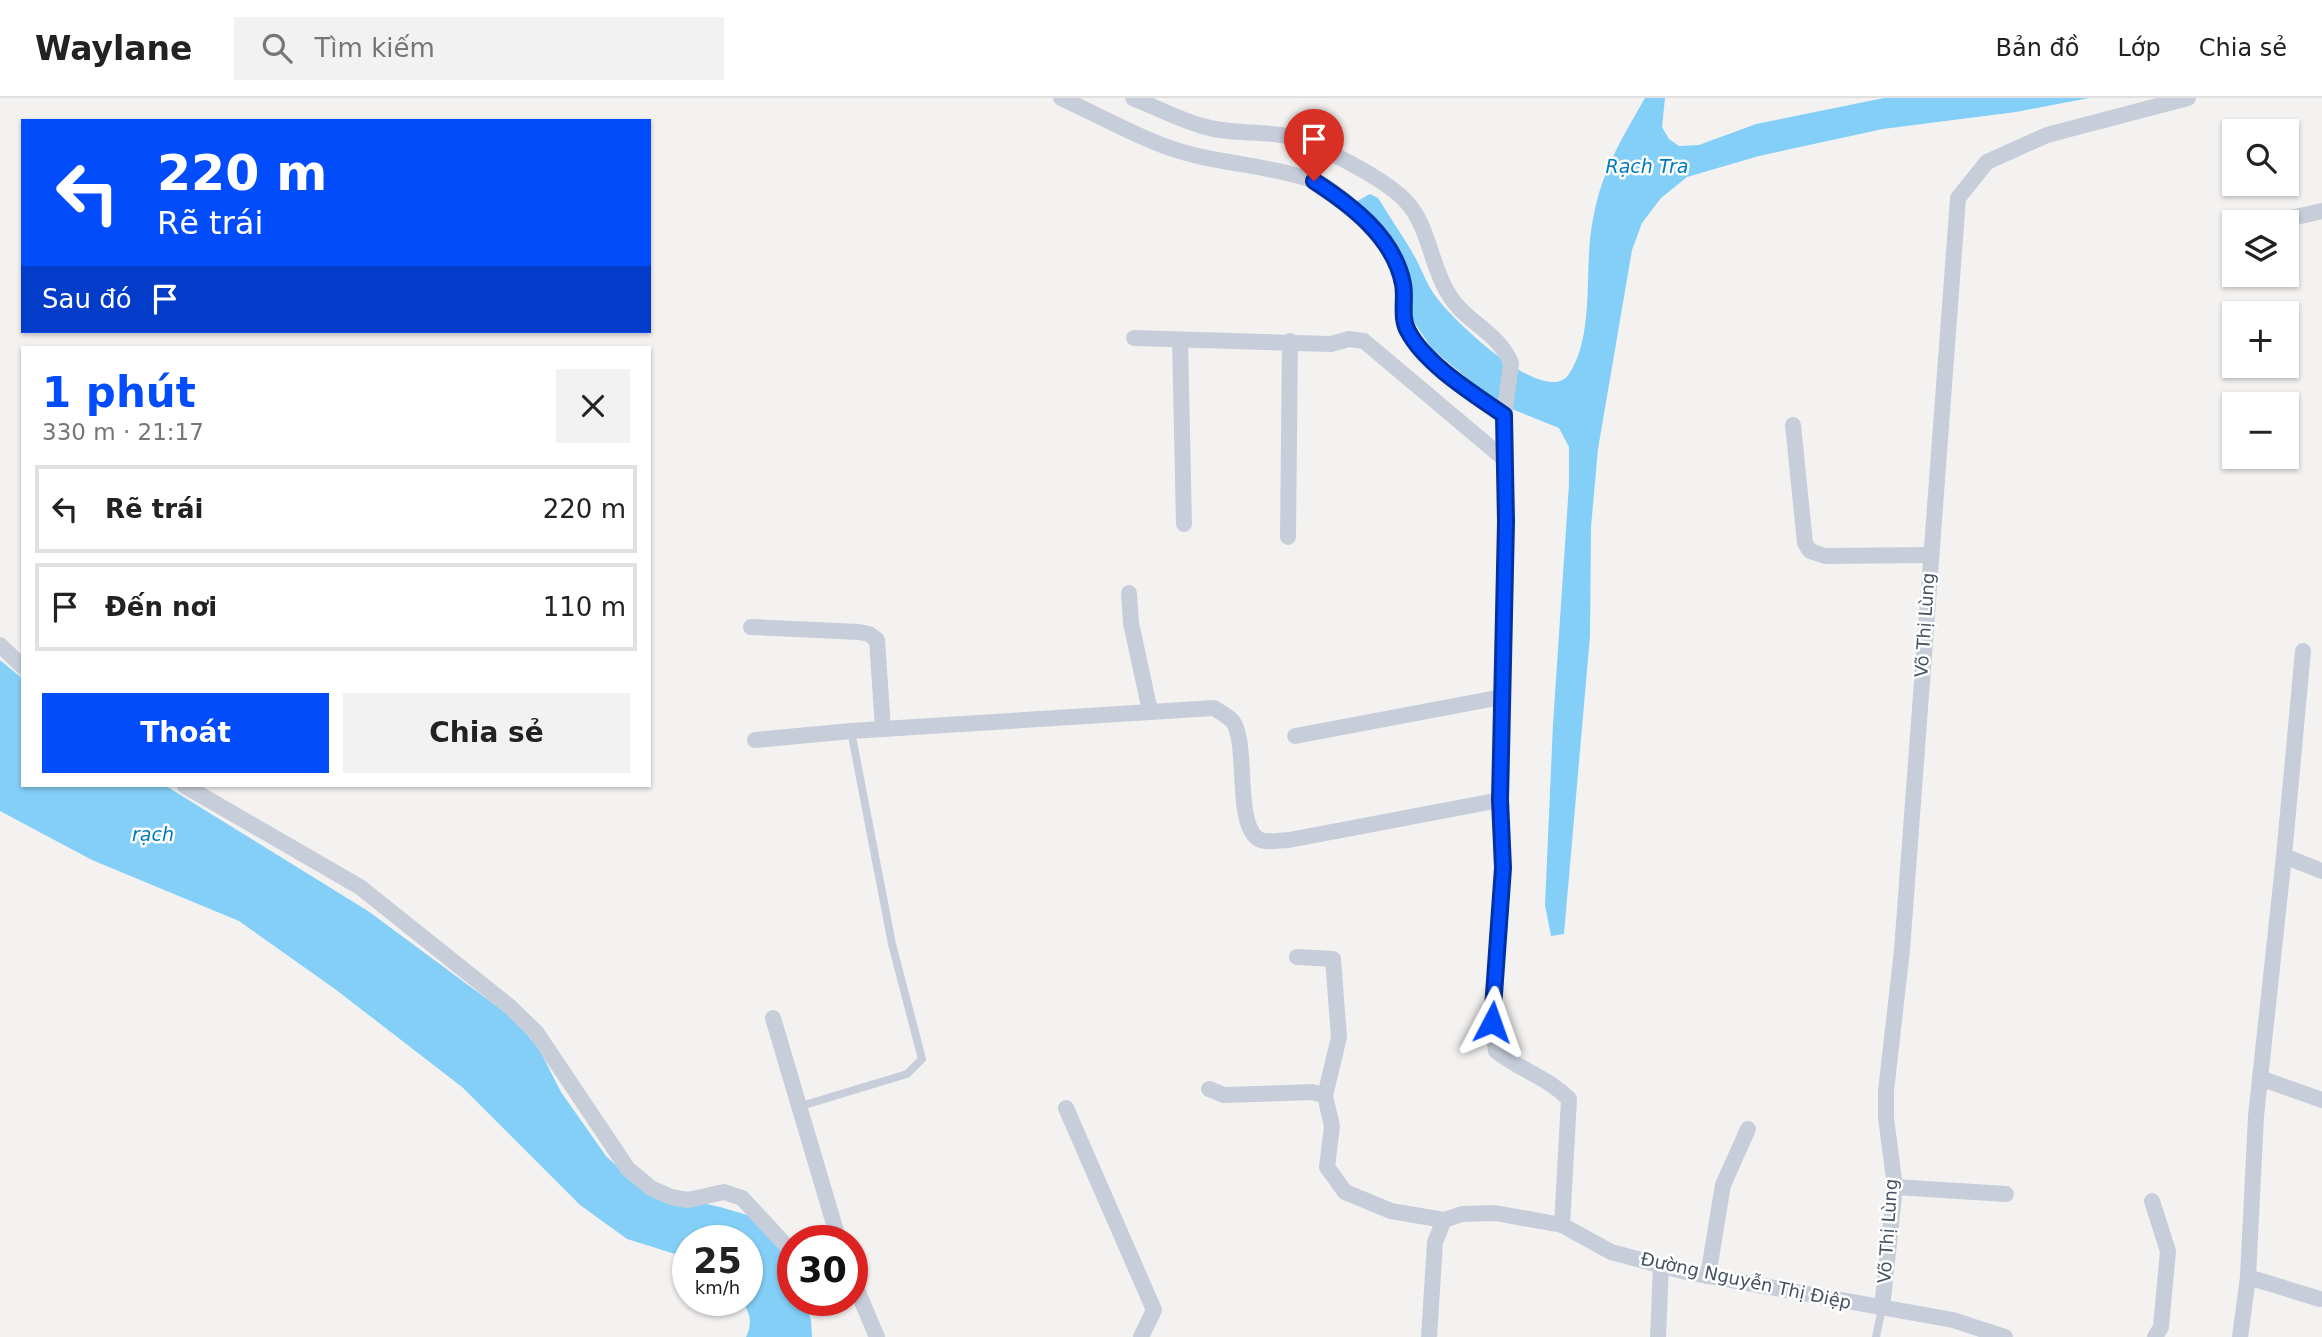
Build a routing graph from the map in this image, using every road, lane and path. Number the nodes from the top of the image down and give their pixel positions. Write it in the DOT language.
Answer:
graph roads {
  1 [pos="1061,98"];
  2 [pos="1133,98"];
  3 [pos="2188,98"];
  4 [pos="2322,211"];
  5 [pos="2299,216"];
  6 [pos="1134,338"];
  7 [pos="1180,340"];
  8 [pos="1290,341"];
  9 [pos="1504,412"];
  10 [pos="1793,425"];
  11 [pos="1503,458"];
  12 [pos="1184,524"];
  13 [pos="1288,537"];
  14 [pos="1930,555"];
  15 [pos="1129,593"];
  16 [pos="751,627"];
  17 [pos="0,645"];
  18 [pos="2303,651"];
  19 [pos="21,665"];
  20 [pos="1502,697"];
  21 [pos="1150,711"];
  22 [pos="883,729"];
  23 [pos="851,731"];
  24 [pos="1295,736"];
  25 [pos="755,740"];
  26 [pos="187,787"];
  27 [pos="1500,800"];
  28 [pos="2284,856"];
  29 [pos="2322,870"];
  30 [pos="1297,957"];
  31 [pos="773,1018"];
  32 [pos="2260,1078"];
  33 [pos="1209,1089"];
  34 [pos="1325,1096"];
  35 [pos="2322,1100"];
  36 [pos="797,1107"];
  37 [pos="1066,1108"];
  38 [pos="1748,1129"];
  39 [pos="1895,1187"];
  40 [pos="2006,1194"];
  41 [pos="2152,1201"];
  42 [pos="1444,1220"];
  43 [pos="834,1225"];
  44 [pos="1562,1225"];
  45 [pos="777,1235"];
  46 [pos="1661,1265"];
  47 [pos="1708,1276"];
  48 [pos="2248,1277"];
  49 [pos="2320,1299"];
  50 [pos="1882,1308"];
  51 [pos="868,1316"];
  52 [pos="1998,1336"];
  53 [pos="877,1337"];
  54 [pos="1141,1337"];
  55 [pos="1429,1337"];
  56 [pos="1658,1337"];
  57 [pos="1876,1337"];
  58 [pos="2155,1337"];
  59 [pos="2240,1337"];
  1 -- 9 [label="street"];
  2 -- 9 [label="street"];
  3 -- 14 [label="street, Võ Thị Lùng"];
  4 -- 5 [label="street"];
  6 -- 7 [label="street"];
  7 -- 8 [label="street"];
  7 -- 12 [label="street"];
  8 -- 11 [label="street"];
  8 -- 13 [label="street"];
  9 -- 11 [label="street"];
  10 -- 14 [label="street"];
  11 -- 20 [label="street"];
  14 -- 39 [label="street, Võ Thị Lùng"];
  15 -- 21 [label="street"];
  16 -- 22 [label="street"];
  17 -- 19 [label="street"];
  18 -- 28 [label="street"];
  20 -- 24 [label="street"];
  20 -- 27 [label="street"];
  21 -- 22 [label="street"];
  21 -- 27 [label="street"];
  22 -- 23 [label="street"];
  23 -- 25 [label="street"];
  23 -- 36 [label="lane"];
  26 -- 45 [label="street"];
  27 -- 44 [label="street"];
  28 -- 29 [label="street"];
  28 -- 32 [label="street"];
  30 -- 34 [label="street"];
  31 -- 36 [label="street"];
  32 -- 35 [label="street"];
  32 -- 48 [label="street"];
  33 -- 34 [label="street"];
  34 -- 42 [label="street"];
  36 -- 43 [label="street"];
  37 -- 54 [label="street"];
  38 -- 47 [label="street"];
  39 -- 40 [label="street"];
  39 -- 50 [label="street, Võ Thị Lùng"];
  41 -- 58 [label="street"];
  42 -- 44 [label="street, Đường Nguyễn Thị Điệp"];
  42 -- 55 [label="street"];
  44 -- 46 [label="street, Đường Nguyễn Thị Điệp"];
  46 -- 47 [label="street, Đường Nguyễn Thị Điệp"];
  46 -- 56 [label="street"];
  47 -- 50 [label="street, Đường Nguyễn Thị Điệp"];
  48 -- 49 [label="street"];
  48 -- 59 [label="street"];
  50 -- 52 [label="street, Đường Nguyễn Thị Điệp"];
  50 -- 57 [label="lane"];
  51 -- 53 [label="street"];
}
